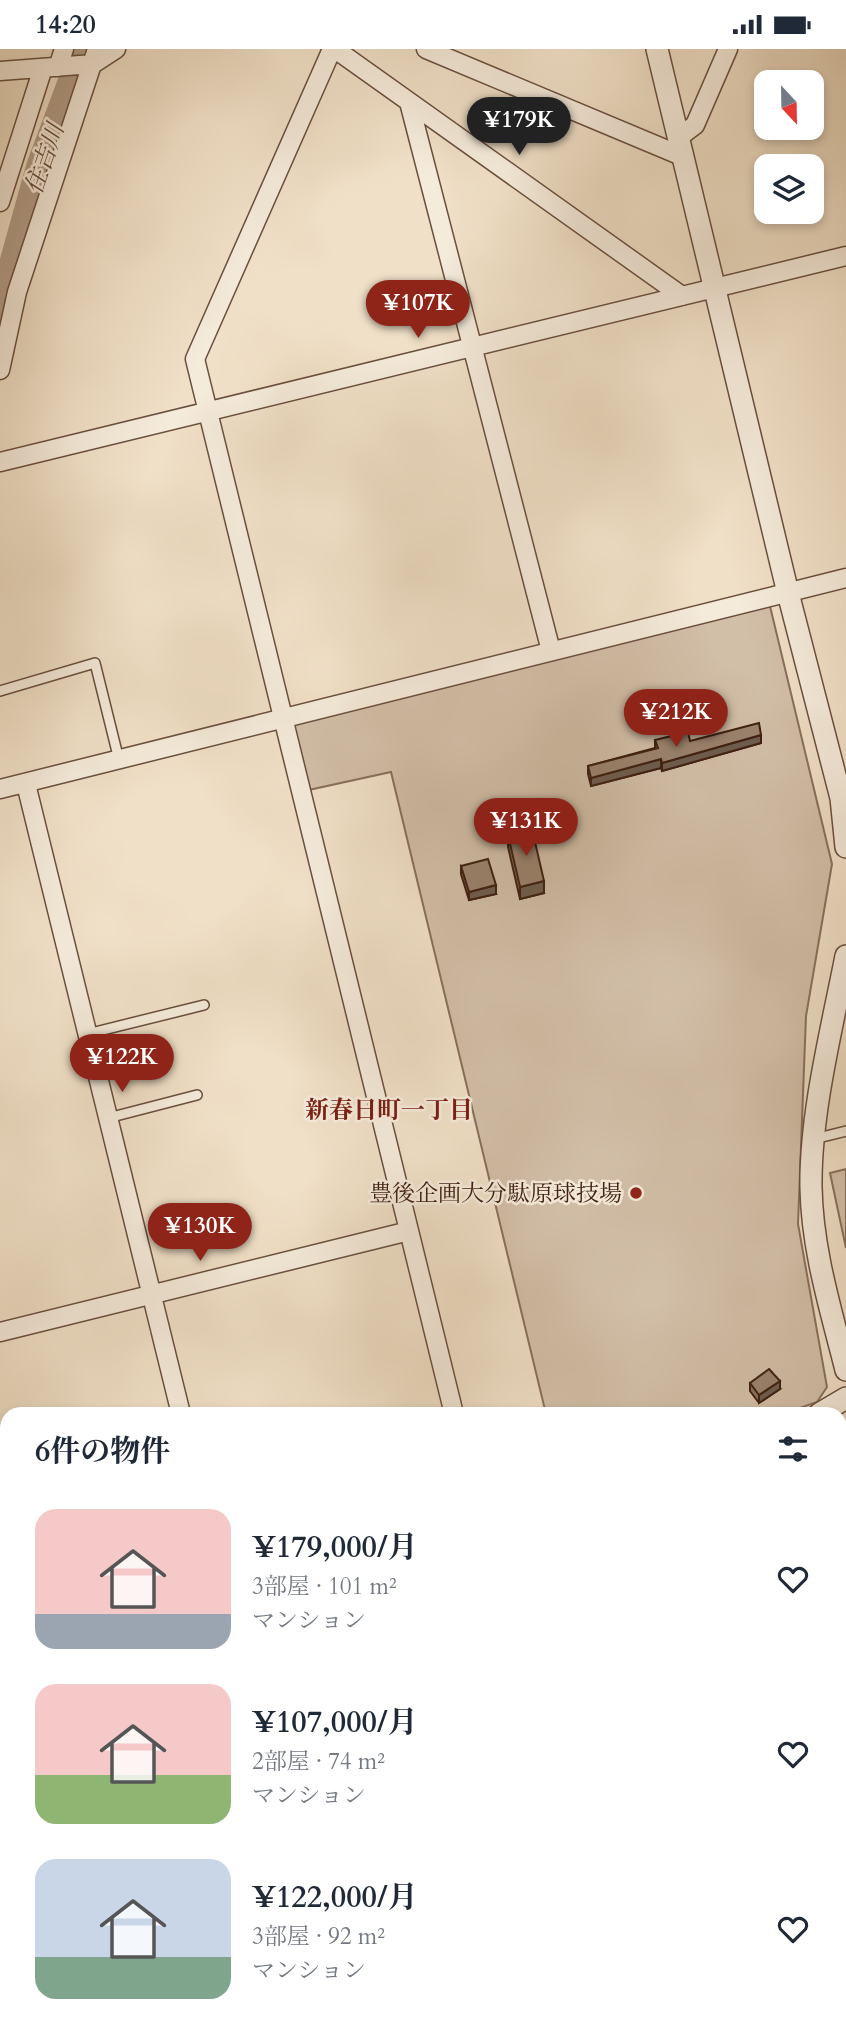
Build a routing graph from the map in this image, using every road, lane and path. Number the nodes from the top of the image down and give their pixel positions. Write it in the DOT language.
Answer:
graph roads {
  1 [pos="116,49"];
  2 [pos="333,49"];
  3 [pos="426,49"];
  4 [pos="657,49"];
  5 [pos="728,49"];
  6 [pos="95,57"];
  7 [pos="58,60"];
  8 [pos="0,71"];
  9 [pos="409,102"];
  10 [pos="681,147"];
  11 [pos="0,202"];
  12 [pos="846,256"];
  13 [pos="715,288"];
  14 [pos="682,296"];
  15 [pos="472,347"];
  16 [pos="0,370"];
  17 [pos="208,411"];
  18 [pos="0,462"];
  19 [pos="846,578"];
  20 [pos="788,593"];
  21 [pos="551,651"];
  22 [pos="0,691"];
  23 [pos="285,717"];
  24 [pos="119,760"];
  25 [pos="26,784"];
  26 [pos="0,789"];
  27 [pos="846,847"];
  28 [pos="846,955"];
  29 [pos="204,1005"];
  30 [pos="839,1027"];
  31 [pos="87,1034"];
  32 [pos="197,1095"];
  33 [pos="108,1118"];
  34 [pos="846,1131"];
  35 [pos="814,1139"];
  36 [pos="409,1230"];
  37 [pos="151,1295"];
  38 [pos="0,1332"];
  39 [pos="846,1370"];
  40 [pos="846,1398"];
  41 [pos="179,1407"];
  42 [pos="452,1407"];
  43 [pos="831,1407"];
  1 -- 6 [label="street"];
  2 -- 9 [label="street"];
  2 -- 17 [label="street"];
  3 -- 10 [label="street"];
  4 -- 10 [label="street"];
  5 -- 10 [label="street"];
  6 -- 7 [label="street"];
  6 -- 16 [label="street"];
  7 -- 8 [label="street"];
  7 -- 11 [label="street"];
  9 -- 14 [label="street"];
  9 -- 15 [label="street"];
  10 -- 13 [label="street"];
  12 -- 13 [label="street"];
  13 -- 14 [label="street"];
  13 -- 20 [label="street"];
  14 -- 15 [label="street"];
  15 -- 17 [label="street"];
  15 -- 21 [label="street"];
  17 -- 18 [label="street"];
  17 -- 23 [label="street"];
  19 -- 20 [label="street"];
  20 -- 21 [label="street"];
  20 -- 27 [label="street"];
  21 -- 23 [label="street"];
  22 -- 24 [label="lane"];
  23 -- 24 [label="street"];
  23 -- 36 [label="street"];
  24 -- 25 [label="street"];
  25 -- 26 [label="street"];
  25 -- 31 [label="street"];
  28 -- 30 [label="street"];
  29 -- 31 [label="lane"];
  30 -- 35 [label="street"];
  31 -- 33 [label="street"];
  32 -- 33 [label="lane"];
  33 -- 37 [label="street"];
  34 -- 35 [label="lane"];
  35 -- 39 [label="street"];
  36 -- 37 [label="street"];
  36 -- 42 [label="street"];
  37 -- 38 [label="street"];
  37 -- 41 [label="street"];
  40 -- 43 [label="street"];
}
